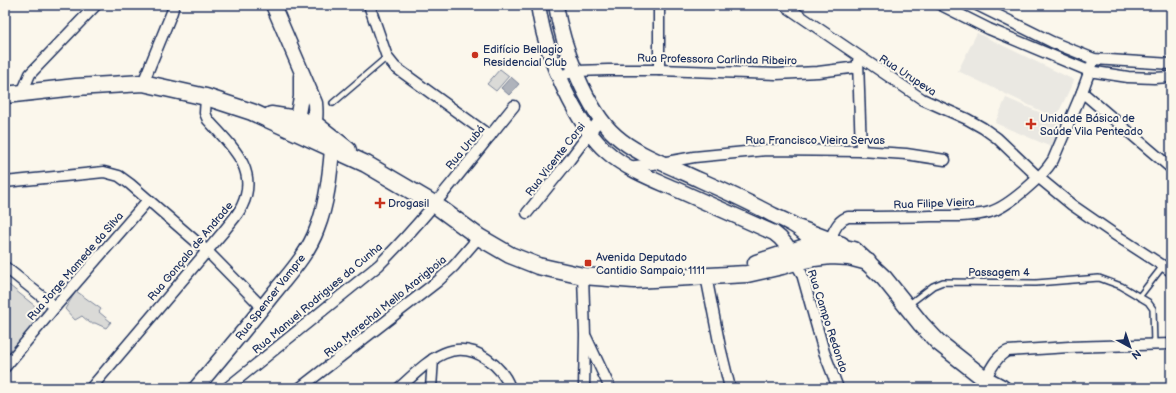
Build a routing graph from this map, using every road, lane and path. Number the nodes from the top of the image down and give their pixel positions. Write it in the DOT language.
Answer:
graph roads {
  1 [pos="96,5"];
  2 [pos="174,5"];
  3 [pos="273,5"];
  4 [pos="369,5"];
  5 [pos="538,5"];
  6 [pos="556,5"];
  7 [pos="659,5"];
  8 [pos="784,5"];
  9 [pos="941,5"];
  10 [pos="977,5"];
  11 [pos="994,9"];
  12 [pos="986,28"];
  13 [pos="858,56"];
  14 [pos="387,57"];
  15 [pos="1094,59"];
  16 [pos="1171,64"];
  17 [pos="858,67"];
  18 [pos="658,70"];
  19 [pos="576,71"];
  20 [pos="1088,71"];
  21 [pos="559,76"];
  22 [pos="1171,76"];
  23 [pos="143,83"];
  24 [pos="1082,92"];
  25 [pos="22,93"];
  26 [pos="5,95"];
  27 [pos="206,97"];
  28 [pos="333,103"];
  29 [pos="514,106"];
  30 [pos="600,119"];
  31 [pos="305,129"];
  32 [pos="590,134"];
  33 [pos="490,136"];
  34 [pos="332,149"];
  35 [pos="861,151"];
  36 [pos="945,160"];
  37 [pos="661,163"];
  38 [pos="366,164"];
  39 [pos="627,167"];
  40 [pos="1171,168"];
  41 [pos="1038,177"];
  42 [pos="5,182"];
  43 [pos="148,200"];
  44 [pos="434,204"];
  45 [pos="527,213"];
  46 [pos="796,227"];
  47 [pos="479,237"];
  48 [pos="830,239"];
  49 [pos="854,250"];
  50 [pos="206,251"];
  51 [pos="813,251"];
  52 [pos="793,256"];
  53 [pos="868,262"];
  54 [pos="5,267"];
  55 [pos="1167,268"];
  56 [pos="583,276"];
  57 [pos="708,276"];
  58 [pos="1139,297"];
  59 [pos="907,306"];
  60 [pos="55,307"];
  61 [pos="262,307"];
  62 [pos="585,335"];
  63 [pos="1171,344"];
  64 [pos="1154,345"];
  65 [pos="433,359"];
  66 [pos="5,367"];
  67 [pos="985,379"];
  68 [pos="91,388"];
  69 [pos="196,388"];
  70 [pos="226,388"];
  71 [pos="300,388"];
  72 [pos="399,388"];
  73 [pos="431,388"];
  74 [pos="510,388"];
  75 [pos="584,388"];
  76 [pos="610,388"];
  77 [pos="730,388"];
  78 [pos="838,388"];
  79 [pos="1002,388"];
  1 -- 25 [label="street"];
  2 -- 23 [label="street"];
  3 -- 31 [label="main road"];
  4 -- 14 [label="street"];
  5 -- 21 [label="main road"];
  6 -- 19 [label="main road"];
  7 -- 18 [label="street"];
  8 -- 13 [label="street, Rua Urupeva"];
  9 -- 12 [label="street"];
  10 -- 11 [label="street"];
  11 -- 12 [label="street"];
  11 -- 15 [label="street"];
  12 -- 20 [label="street"];
  13 -- 17 [label="street"];
  13 -- 41 [label="street, Rua Urupeva"];
  14 -- 28 [label="lane"];
  14 -- 33 [label="street"];
  15 -- 16 [label="street"];
  15 -- 20 [label="street, Rua Filipe Vieira"];
  17 -- 18 [label="street, Rua Professora Carlinda Ribeiro"];
  17 -- 35 [label="street"];
  18 -- 19 [label="street, Rua Professora Carlinda Ribeiro"];
  19 -- 21 [label="street, Rua Professora Carlinda Ribeiro"];
  19 -- 30 [label="main road"];
  20 -- 22 [label="street"];
  20 -- 24 [label="street, Rua Filipe Vieira"];
  21 -- 32 [label="main road"];
  23 -- 25 [label="main road"];
  23 -- 27 [label="main road"];
  24 -- 40 [label="street"];
  24 -- 41 [label="street, Rua Filipe Vieira"];
  25 -- 26 [label="main road"];
  27 -- 31 [label="main road"];
  27 -- 50 [label="street, Rua Gonçalo de Andrade"];
  29 -- 33 [label="street, Rua Urubá"];
  30 -- 32 [label="street, Rua Vicente Corsi"];
  30 -- 37 [label="main road"];
  31 -- 34 [label="main road"];
  31 -- 38 [label="main road"];
  32 -- 39 [label="main road"];
  32 -- 45 [label="street, Rua Vicente Corsi"];
  33 -- 44 [label="street, Rua Urubá"];
  34 -- 38 [label="main road"];
  34 -- 61 [label="main road, Rua Spencer Vampre"];
  35 -- 36 [label="street, Rua Francisco Vieira Servas"];
  35 -- 37 [label="street, Rua Francisco Vieira Servas"];
  37 -- 39 [label="street, Rua Francisco Vieira Servas"];
  37 -- 46 [label="main road"];
  38 -- 44 [label="main road"];
  39 -- 52 [label="main road"];
  41 -- 48 [label="street, Rua Filipe Vieira"];
  41 -- 55 [label="street, Rua Urupeva"];
  42 -- 43 [label="street"];
  43 -- 50 [label="street"];
  43 -- 60 [label="street, Rua Jorge Mamede da Silva"];
  44 -- 47 [label="main road"];
  44 -- 70 [label="street, Rua Manuel Rodrigues da Cunha"];
  46 -- 48 [label="main road"];
  46 -- 51 [label="main road"];
  47 -- 56 [label="main road"];
  47 -- 71 [label="street, Rua Marechal Mello Ararigboia"];
  48 -- 49 [label="main road"];
  49 -- 51 [label="main road"];
  49 -- 53 [label="main road"];
  50 -- 61 [label="street"];
  50 -- 68 [label="street, Rua Gonçalo de Andrade"];
  51 -- 52 [label="main road"];
  51 -- 53 [label="main road"];
  52 -- 57 [label="main road"];
  52 -- 78 [label="street, Rua Campo Redondo"];
  53 -- 59 [label="main road"];
  54 -- 60 [label="street"];
  55 -- 58 [label="lane"];
  56 -- 57 [label="main road"];
  56 -- 62 [label="street"];
  57 -- 77 [label="street"];
  58 -- 59 [label="lane, Passagem 4"];
  58 -- 64 [label="lane"];
  59 -- 67 [label="main road"];
  60 -- 66 [label="street, Rua Jorge Mamede da Silva"];
  61 -- 69 [label="main road, Rua Spencer Vampre"];
  62 -- 75 [label="street"];
  62 -- 76 [label="street"];
  63 -- 64 [label="street"];
  64 -- 67 [label="street"];
  65 -- 72 [label="street"];
  65 -- 73 [label="street"];
  65 -- 74 [label="street"];
  67 -- 79 [label="main road"];
}
